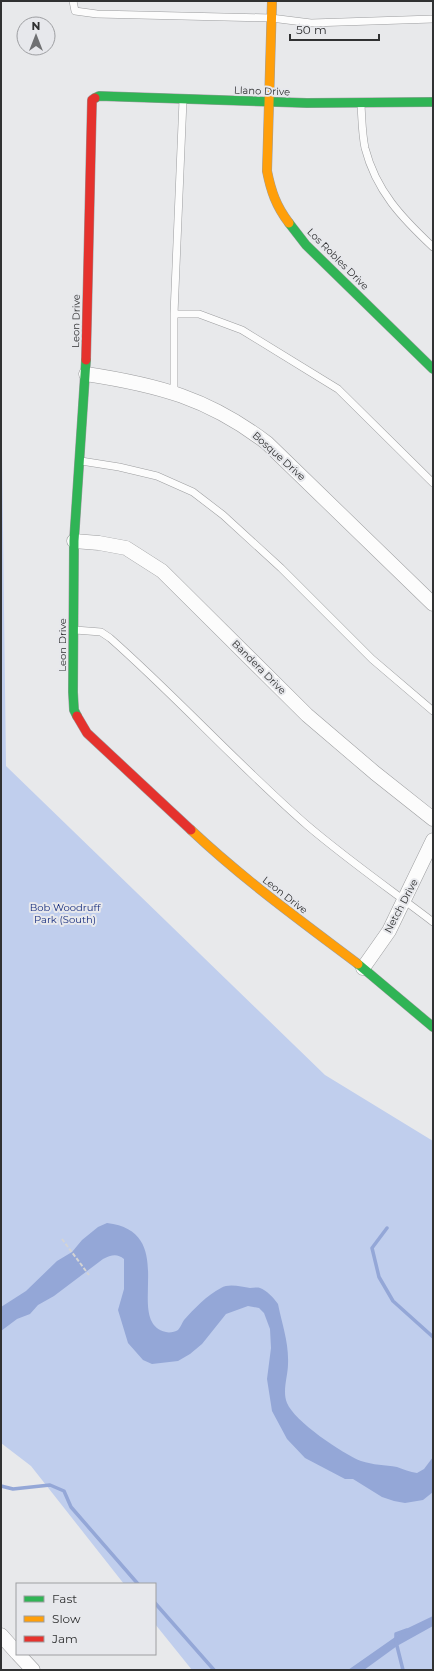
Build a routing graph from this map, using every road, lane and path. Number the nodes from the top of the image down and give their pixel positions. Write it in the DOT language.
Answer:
graph roads {
  1 [pos="73,1"];
  2 [pos="272,1"];
  3 [pos="271,18"];
  4 [pos="433,19"];
  5 [pos="92,100"];
  6 [pos="184,100"];
  7 [pos="433,102"];
  8 [pos="268,103"];
  9 [pos="361,104"];
  10 [pos="433,248"];
  11 [pos="174,314"];
  12 [pos="433,369"];
  13 [pos="86,374"];
  14 [pos="174,392"];
  15 [pos="80,461"];
  16 [pos="433,483"];
  17 [pos="74,541"];
  18 [pos="433,604"];
  19 [pos="74,630"];
  20 [pos="433,711"];
  21 [pos="433,819"];
  22 [pos="433,840"];
  23 [pos="405,901"];
  24 [pos="433,922"];
  25 [pos="363,968"];
  26 [pos="433,1027"];
  27 [pos="62,1239"];
  28 [pos="89,1275"];
  29 [pos="1,1635"];
  30 [pos="16,1651"];
  31 [pos="20,1655"];
  32 [pos="32,1670"];
  1 -- 3 [label="lane"];
  2 -- 3 [label="street, Los Robles Drive"];
  3 -- 4 [label="lane"];
  3 -- 8 [label="street, Los Robles Drive"];
  5 -- 6 [label="street, Llano Drive"];
  5 -- 13 [label="street, Leon Drive"];
  6 -- 8 [label="street, Llano Drive"];
  6 -- 11 [label="lane"];
  7 -- 9 [label="street, Llano Drive"];
  8 -- 9 [label="street, Llano Drive"];
  8 -- 12 [label="street, Los Robles Drive"];
  9 -- 10 [label="lane"];
  11 -- 14 [label="lane"];
  11 -- 16 [label="lane"];
  13 -- 14 [label="street, Bosque Drive"];
  13 -- 15 [label="street, Leon Drive"];
  14 -- 18 [label="street, Bosque Drive"];
  15 -- 17 [label="street, Leon Drive"];
  15 -- 20 [label="lane"];
  17 -- 19 [label="street, Leon Drive"];
  17 -- 21 [label="street, Bandera Drive"];
  19 -- 23 [label="lane"];
  19 -- 25 [label="street, Leon Drive"];
  22 -- 23 [label="street, Netch Drive"];
  23 -- 24 [label="lane"];
  23 -- 25 [label="street, Netch Drive"];
  25 -- 26 [label="street, Leon Drive"];
  27 -- 28 [label="path"];
  29 -- 30 [label="street"];
  31 -- 32 [label="street"];
}
